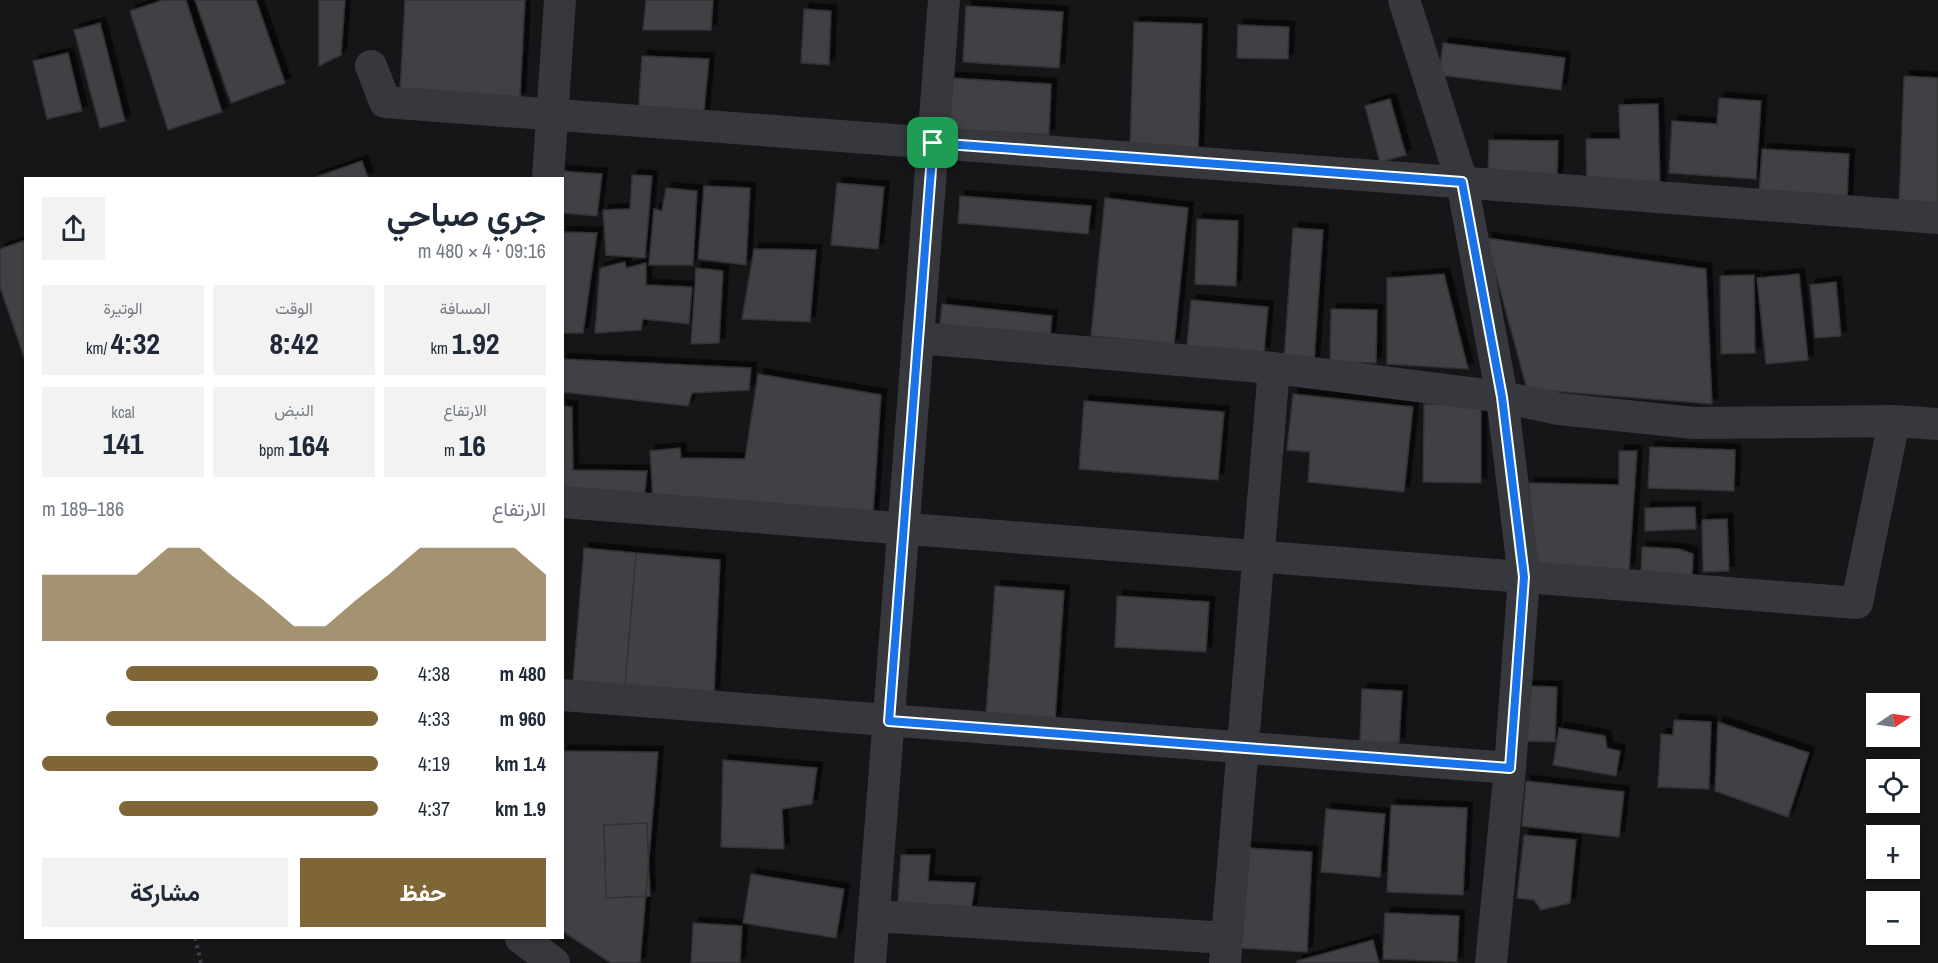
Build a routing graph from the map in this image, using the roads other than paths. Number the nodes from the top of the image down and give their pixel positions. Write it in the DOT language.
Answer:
graph roads {
  1 [pos="560,0"];
  2 [pos="944,0"];
  3 [pos="1404,0"];
  4 [pos="371,66"];
  5 [pos="552,115"];
  6 [pos="933,143"];
  7 [pos="548,177"];
  8 [pos="1462,182"];
  9 [pos="1938,218"];
  10 [pos="919,338"];
  11 [pos="1274,369"];
  12 [pos="1502,397"];
  13 [pos="1894,421"];
  14 [pos="1938,424"];
  15 [pos="564,502"];
  16 [pos="904,529"];
  17 [pos="1258,556"];
  18 [pos="1524,577"];
  19 [pos="564,695"];
  20 [pos="889,721"];
  21 [pos="1242,747"];
  22 [pos="1510,768"];
  23 [pos="874,916"];
  24 [pos="522,939"];
  25 [pos="1226,950"];
  26 [pos="554,963"];
  27 [pos="870,963"];
  28 [pos="1491,963"];
  1 -- 5 [label="street"];
  2 -- 6 [label="street"];
  3 -- 8 [label="street"];
  4 -- 5 [label="street"];
  5 -- 6 [label="street"];
  5 -- 7 [label="street"];
  6 -- 8 [label="street"];
  6 -- 10 [label="street"];
  8 -- 9 [label="street"];
  8 -- 12 [label="street"];
  10 -- 11 [label="street"];
  10 -- 16 [label="street"];
  11 -- 12 [label="street"];
  11 -- 17 [label="street"];
  12 -- 13 [label="street"];
  12 -- 18 [label="street"];
  13 -- 14 [label="street"];
  13 -- 18 [label="street"];
  15 -- 16 [label="street"];
  16 -- 17 [label="street"];
  16 -- 20 [label="street"];
  17 -- 18 [label="street"];
  17 -- 21 [label="street"];
  18 -- 22 [label="street"];
  19 -- 20 [label="street"];
  20 -- 21 [label="street"];
  20 -- 23 [label="street"];
  21 -- 22 [label="street"];
  21 -- 25 [label="street"];
  22 -- 28 [label="street"];
  23 -- 25 [label="street"];
  23 -- 27 [label="street"];
  24 -- 26 [label="street"];
}
